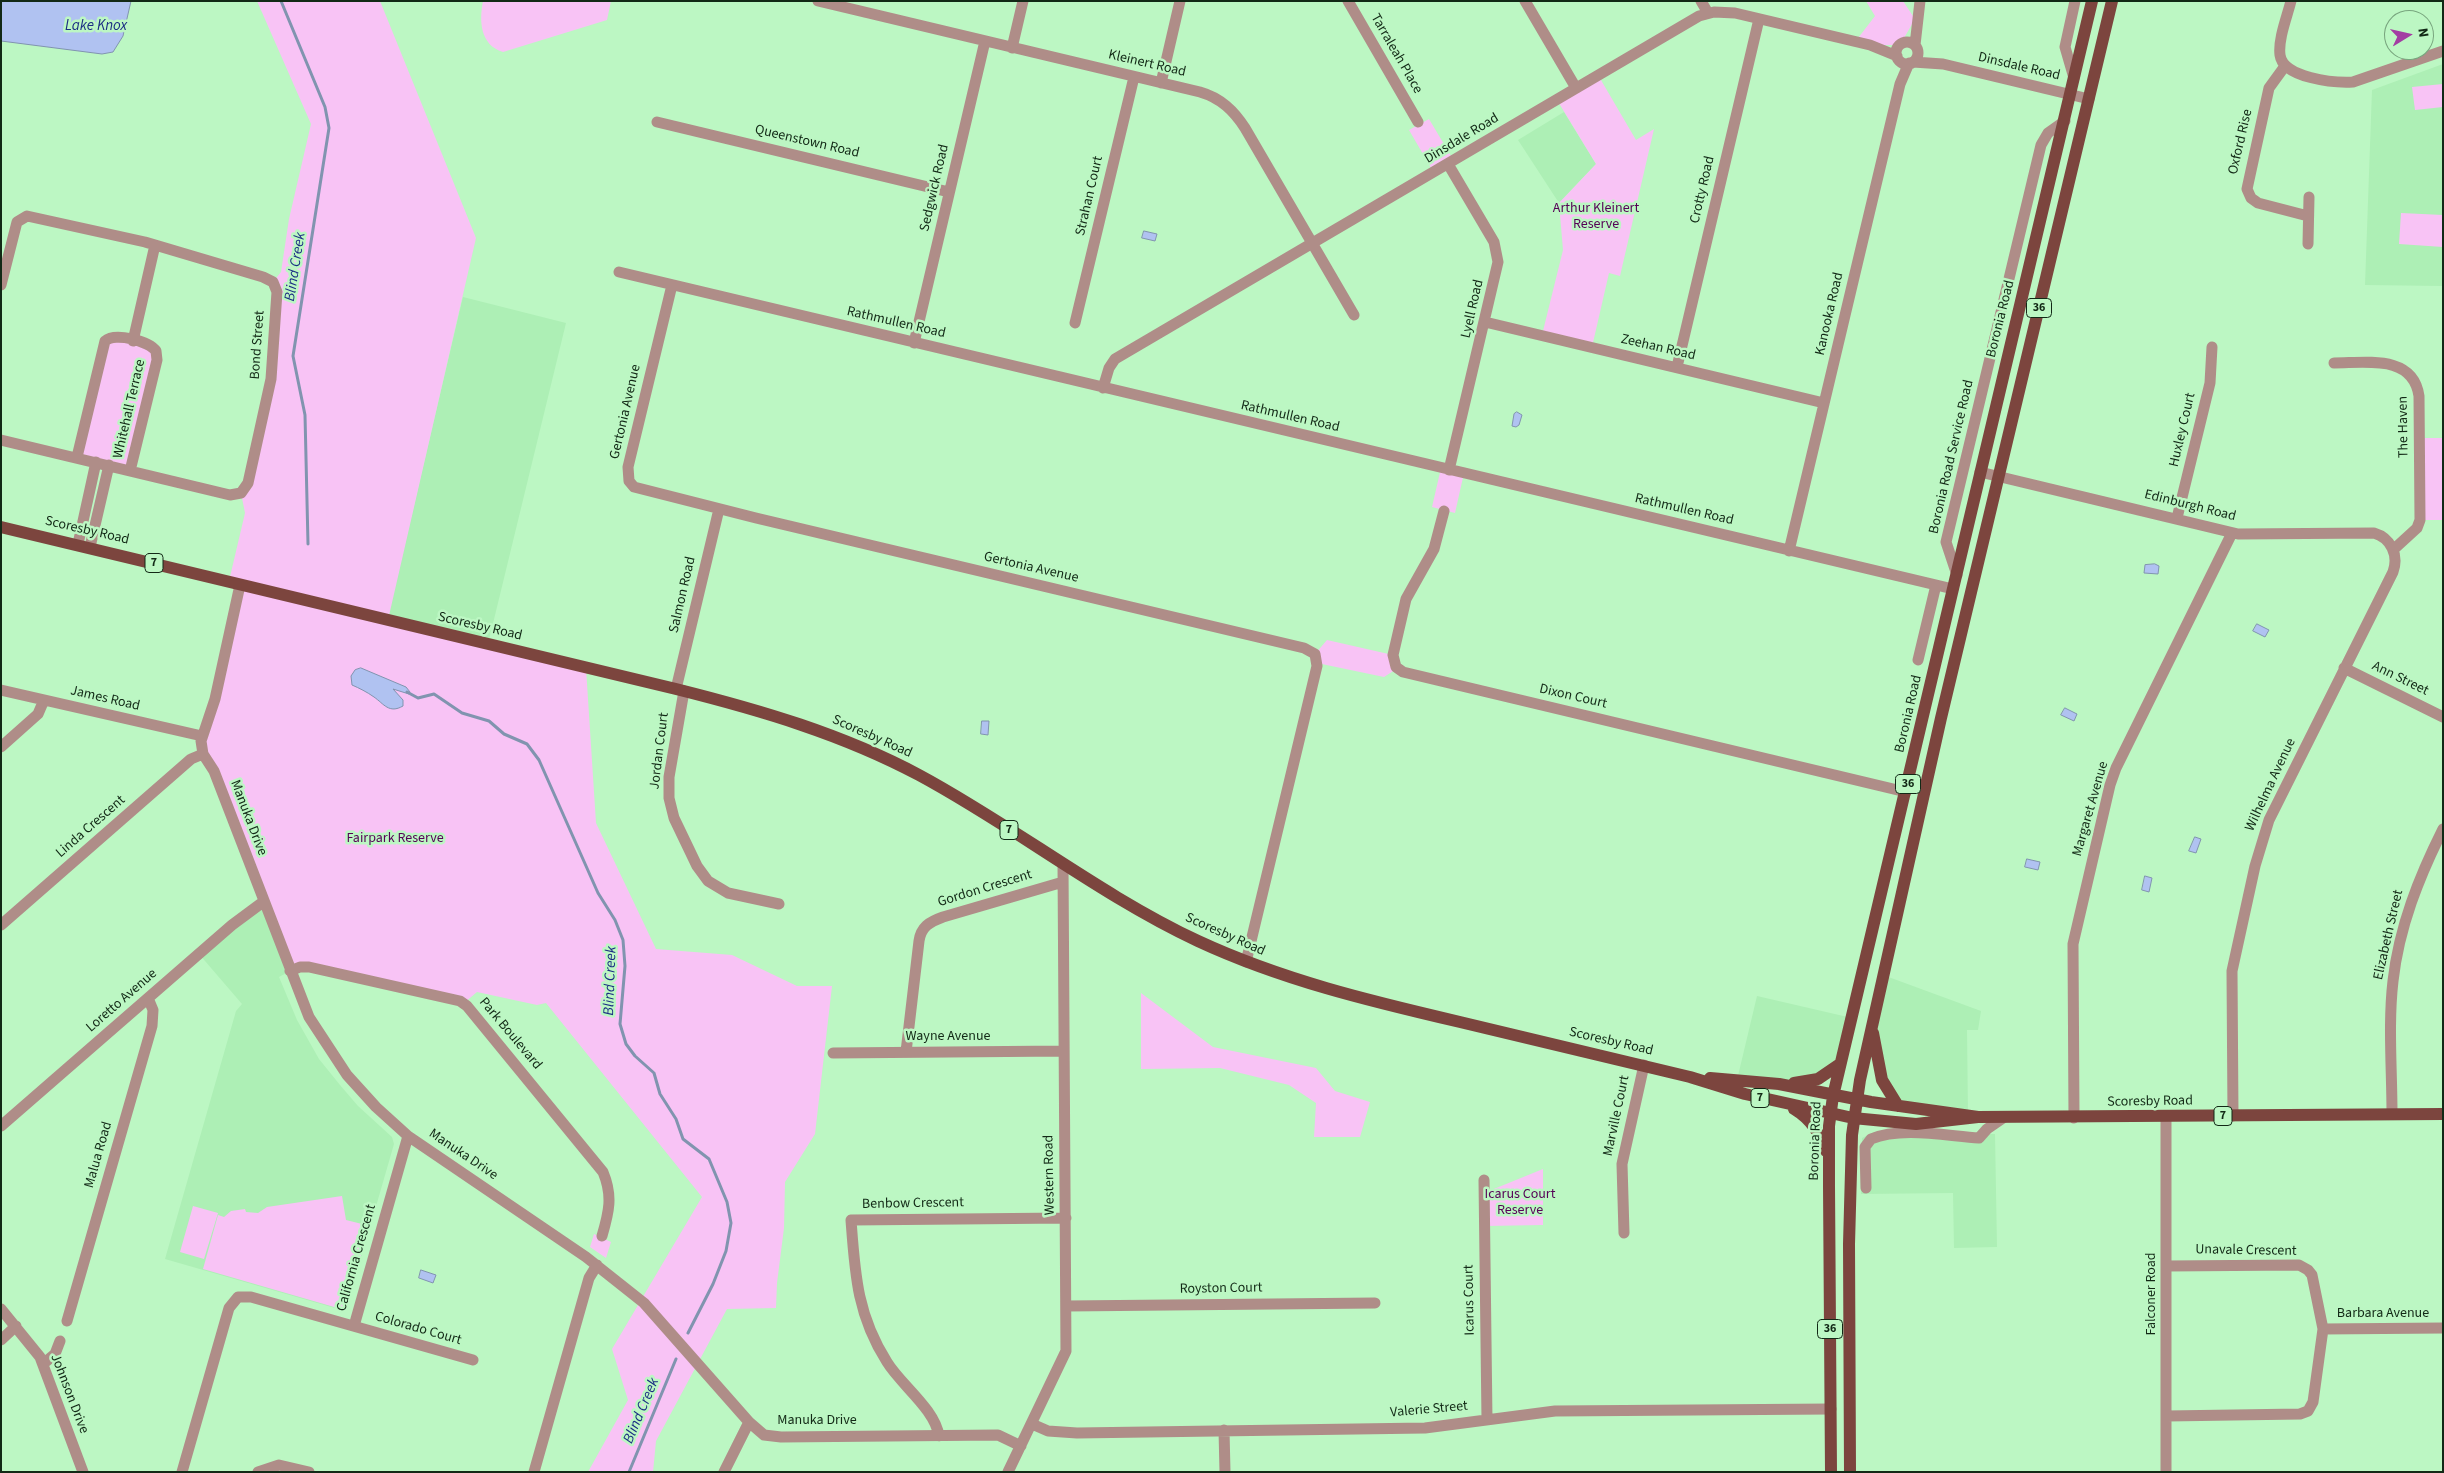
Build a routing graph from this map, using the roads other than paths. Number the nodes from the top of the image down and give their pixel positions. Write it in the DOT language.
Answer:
graph roads {
  1 [pos="818,1"];
  2 [pos="1023,1"];
  3 [pos="1180,1"];
  4 [pos="1348,1"];
  5 [pos="1525,1"];
  6 [pos="1701,1"];
  7 [pos="1920,1"];
  8 [pos="2075,1"];
  9 [pos="2092,1"];
  10 [pos="2112,1"];
  11 [pos="2291,1"];
  12 [pos="865,7"];
  13 [pos="1708,13"];
  14 [pos="1917,15"];
  15 [pos="1759,19"];
  16 [pos="985,41"];
  17 [pos="1012,48"];
  18 [pos="1916,48"];
  19 [pos="2443,51"];
  20 [pos="1904,55"];
  21 [pos="1943,64"];
  22 [pos="2285,66"];
  23 [pos="1134,77"];
  24 [pos="2074,78"];
  25 [pos="1161,83"];
  26 [pos="1576,88"];
  27 [pos="2070,94"];
  28 [pos="2089,99"];
  29 [pos="2065,121"];
  30 [pos="657,122"];
  31 [pos="1418,122"];
  32 [pos="1448,164"];
  33 [pos="949,192"];
  34 [pos="2309,197"];
  35 [pos="2308,216"];
  36 [pos="1313,243"];
  37 [pos="2308,244"];
  38 [pos="155,245"];
  39 [pos="619,272"];
  40 [pos="1,285"];
  41 [pos="672,285"];
  42 [pos="1354,315"];
  43 [pos="1485,322"];
  44 [pos="1075,323"];
  45 [pos="133,341"];
  46 [pos="914,343"];
  47 [pos="2212,347"];
  48 [pos="2334,363"];
  49 [pos="1677,367"];
  50 [pos="1104,388"];
  51 [pos="1824,403"];
  52 [pos="1,440"];
  53 [pos="76,457"];
  54 [pos="96,462"];
  55 [pos="109,465"];
  56 [pos="1450,470"];
  57 [pos="130,471"];
  58 [pos="1980,472"];
  59 [pos="1999,476"];
  60 [pos="719,509"];
  61 [pos="1444,511"];
  62 [pos="2177,518"];
  63 [pos="1,527"];
  64 [pos="2232,533"];
  65 [pos="84,546"];
  66 [pos="2392,548"];
  67 [pos="1789,551"];
  68 [pos="1956,575"];
  69 [pos="240,584"];
  70 [pos="1936,585"];
  71 [pos="1953,588"];
  72 [pos="1972,593"];
  73 [pos="1918,660"];
  74 [pos="2344,668"];
  75 [pos="1,690"];
  76 [pos="680,690"];
  77 [pos="44,700"];
  78 [pos="2443,717"];
  79 [pos="202,736"];
  80 [pos="1,747"];
  81 [pos="203,754"];
  82 [pos="1906,792"];
  83 [pos="2443,829"];
  84 [pos="1063,864"];
  85 [pos="1062,882"];
  86 [pos="263,902"];
  87 [pos="779,904"];
  88 [pos="1,925"];
  89 [pos="1246,962"];
  90 [pos="290,971"];
  91 [pos="148,998"];
  92 [pos="1872,1025"];
  93 [pos="1064,1051"];
  94 [pos="906,1052"];
  95 [pos="833,1053"];
  96 [pos="1840,1064"];
  97 [pos="1644,1065"];
  98 [pos="1690,1077"];
  99 [pos="1779,1084"];
  100 [pos="1833,1096"];
  101 [pos="1856,1099"];
  102 [pos="1788,1104"];
  103 [pos="1898,1106"];
  104 [pos="1831,1114"];
  105 [pos="2392,1114"];
  106 [pos="2443,1114"];
  107 [pos="2166,1116"];
  108 [pos="2233,1116"];
  109 [pos="1978,1117"];
  110 [pos="1853,1118"];
  111 [pos="2003,1118"];
  112 [pos="2074,1118"];
  113 [pos="1,1126"];
  114 [pos="408,1136"];
  115 [pos="1829,1158"];
  116 [pos="1484,1180"];
  117 [pos="1866,1188"];
  118 [pos="1066,1218"];
  119 [pos="1624,1234"];
  120 [pos="602,1236"];
  121 [pos="597,1265"];
  122 [pos="2167,1266"];
  123 [pos="1375,1303"];
  124 [pos="1067,1306"];
  125 [pos="1,1309"];
  126 [pos="67,1321"];
  127 [pos="16,1326"];
  128 [pos="354,1326"];
  129 [pos="2443,1328"];
  130 [pos="2323,1329"];
  131 [pos="1,1340"];
  132 [pos="60,1341"];
  133 [pos="473,1360"];
  134 [pos="43,1364"];
  135 [pos="1830,1409"];
  136 [pos="2167,1416"];
  137 [pos="1487,1420"];
  138 [pos="749,1422"];
  139 [pos="1032,1424"];
  140 [pos="1224,1430"];
  141 [pos="939,1436"];
  142 [pos="1021,1446"];
  143 [pos="83,1472"];
  144 [pos="182,1472"];
  145 [pos="258,1472"];
  146 [pos="309,1472"];
  147 [pos="534,1472"];
  148 [pos="724,1472"];
  149 [pos="1008,1472"];
  150 [pos="1224,1472"];
  151 [pos="1831,1472"];
  152 [pos="1850,1472"];
  153 [pos="2166,1472"];
  1 -- 12 [label="street, Kleinert Road"];
  2 -- 17 [label="street"];
  3 -- 25 [label="street"];
  4 -- 31 [label="street, Tarraleah Place"];
  5 -- 26 [label="street"];
  6 -- 13 [label="street"];
  7 -- 14 [label="street, Kanooka Road"];
  8 -- 24 [label="street"];
  9 -- 24 [label="main road, Boronia Road / 36"];
  10 -- 28 [label="main road, 36"];
  11 -- 22 [label="street"];
  12 -- 16 [label="street, Kleinert Road"];
  13 -- 15 [label="street, Dinsdale Road"];
  13 -- 26 [label="street, Dinsdale Road"];
  14 -- 18 [label="street, Kanooka Road"];
  14 -- 20 [label="street, Kanooka Road"];
  15 -- 20 [label="street, Dinsdale Road"];
  15 -- 49 [label="street, Crotty Road"];
  16 -- 17 [label="street, Kleinert Road"];
  16 -- 33 [label="street, Sedgwick Road"];
  17 -- 23 [label="street, Kleinert Road"];
  18 -- 20 [label="street"];
  18 -- 20 [label="street"];
  18 -- 21 [label="street, Dinsdale Road"];
  19 -- 22 [label="street"];
  20 -- 21 [label="street, Dinsdale Road"];
  20 -- 51 [label="street, Kanooka Road"];
  21 -- 27 [label="street, Dinsdale Road"];
  22 -- 35 [label="street, Oxford Rise"];
  23 -- 25 [label="street, Kleinert Road"];
  23 -- 44 [label="street, Strahan Court"];
  24 -- 27 [label="main road, Boronia Road / 36"];
  25 -- 36 [label="street, Kleinert Road"];
  26 -- 32 [label="street, Dinsdale Road"];
  27 -- 28 [label="street, Dinsdale Road"];
  27 -- 29 [label="main road, Boronia Road / 36"];
  28 -- 59 [label="main road, 36"];
  29 -- 58 [label="main road, Boronia Road / 36"];
  29 -- 68 [label="street, Boronia Road Service Road"];
  30 -- 33 [label="street, Queenstown Road"];
  32 -- 36 [label="street, Dinsdale Road"];
  32 -- 43 [label="street, Lyell Road"];
  33 -- 46 [label="street, Sedgwick Road"];
  34 -- 35 [label="street"];
  35 -- 37 [label="street"];
  36 -- 42 [label="street, Kleinert Road"];
  36 -- 50 [label="street, Dinsdale Road"];
  38 -- 40 [label="street, Bond Street"];
  38 -- 45 [label="street, Whitehall Terrace"];
  38 -- 57 [label="street, Bond Street"];
  39 -- 41 [label="street, Rathmullen Road"];
  41 -- 46 [label="street, Rathmullen Road"];
  41 -- 60 [label="street, Gertonia Avenue"];
  43 -- 49 [label="street, Zeehan Road"];
  43 -- 56 [label="street, Lyell Road"];
  45 -- 53 [label="street, Whitehall Terrace"];
  45 -- 57 [label="street, Whitehall Terrace"];
  46 -- 50 [label="street, Rathmullen Road"];
  47 -- 62 [label="street, Huxley Court"];
  48 -- 66 [label="street, The Haven"];
  49 -- 51 [label="street, Zeehan Road"];
  50 -- 56 [label="street, Rathmullen Road"];
  51 -- 67 [label="street, Kanooka Road"];
  52 -- 53 [label="street, Bond Street"];
  53 -- 54 [label="street, Bond Street"];
  54 -- 55 [label="street, Bond Street"];
  54 -- 65 [label="street"];
  55 -- 57 [label="street, Bond Street"];
  55 -- 65 [label="street"];
  56 -- 67 [label="street, Rathmullen Road"];
  58 -- 59 [label="street, Edinburgh Road"];
  58 -- 68 [label="main road, Boronia Road / 36"];
  59 -- 62 [label="street, Edinburgh Road"];
  59 -- 72 [label="main road, 36"];
  60 -- 76 [label="street, Salmon Road"];
  60 -- 89 [label="street, Gertonia Avenue"];
  61 -- 82 [label="street, Dixon Court"];
  62 -- 64 [label="street, Edinburgh Road"];
  63 -- 65 [label="main road, Scoresby Road / 7"];
  64 -- 66 [label="street, Edinburgh Road"];
  64 -- 112 [label="street, Margaret Avenue"];
  65 -- 69 [label="main road, Scoresby Road / 7"];
  66 -- 74 [label="street, Wilhelma Avenue"];
  67 -- 70 [label="street, Rathmullen Road"];
  68 -- 71 [label="main road, Boronia Road / 36"];
  69 -- 76 [label="main road, Scoresby Road / 7"];
  69 -- 79 [label="street, Manuka Drive"];
  70 -- 71 [label="street, Rathmullen Road"];
  70 -- 73 [label="street, Boronia Road"];
  71 -- 72 [label="main road"];
  71 -- 82 [label="main road, Boronia Road / 36"];
  72 -- 92 [label="main road, 36"];
  74 -- 78 [label="street, Ann Street"];
  74 -- 108 [label="street, Wilhelma Avenue"];
  75 -- 77 [label="street, James Road"];
  76 -- 84 [label="main road, Scoresby Road / 7"];
  76 -- 87 [label="street, Jordan Court"];
  77 -- 79 [label="street, James Road"];
  77 -- 80 [label="street"];
  79 -- 81 [label="street, Manuka Drive"];
  81 -- 86 [label="street, Manuka Drive"];
  81 -- 88 [label="street, Linda Crescent"];
  82 -- 96 [label="main road, Boronia Road / 36"];
  83 -- 105 [label="street, Elizabeth Street"];
  84 -- 85 [label="street, Western Road"];
  84 -- 89 [label="main road, Scoresby Road / 7"];
  85 -- 93 [label="street, Western Road"];
  85 -- 94 [label="street, Gordon Crescent"];
  86 -- 90 [label="street, Manuka Drive"];
  86 -- 91 [label="street, Loretto Avenue"];
  89 -- 97 [label="main road, Scoresby Road / 7"];
  90 -- 114 [label="street, Manuka Drive"];
  90 -- 120 [label="street, Park Boulevard"];
  91 -- 113 [label="street, Loretto Avenue"];
  91 -- 126 [label="street, Malua Road"];
  92 -- 101 [label="main road, 36"];
  92 -- 103 [label="main road"];
  93 -- 94 [label="street, Wayne Avenue"];
  93 -- 118 [label="street, Western Road"];
  94 -- 95 [label="street, Wayne Avenue"];
  96 -- 99 [label="main road"];
  96 -- 100 [label="main road, Boronia Road / 36"];
  97 -- 98 [label="main road, Scoresby Road / 7"];
  97 -- 119 [label="street, Marville Court"];
  98 -- 99 [label="main road, Scoresby Road / 7"];
  98 -- 102 [label="main road, Scoresby Road / 7"];
  99 -- 100 [label="main road, Scoresby Road / 7"];
  100 -- 101 [label="main road, Scoresby Road / 7"];
  100 -- 104 [label="main road, Boronia Road / 36"];
  101 -- 103 [label="main road, Scoresby Road / 7"];
  101 -- 110 [label="main road, 36"];
  102 -- 104 [label="main road, Scoresby Road / 7"];
  102 -- 115 [label="main road"];
  103 -- 109 [label="main road, Scoresby Road / 7"];
  104 -- 110 [label="main road, Scoresby Road / 7"];
  104 -- 115 [label="main road, Boronia Road / 36"];
  105 -- 106 [label="main road, Scoresby Road / 7"];
  105 -- 108 [label="main road, Scoresby Road / 7"];
  107 -- 108 [label="main road, Scoresby Road / 7"];
  107 -- 112 [label="main road, Scoresby Road / 7"];
  107 -- 122 [label="street, Falconer Road"];
  109 -- 110 [label="main road, Scoresby Road / 7"];
  109 -- 111 [label="main road, Scoresby Road / 7"];
  110 -- 152 [label="main road, 36"];
  111 -- 112 [label="main road, Scoresby Road / 7"];
  111 -- 117 [label="street"];
  114 -- 121 [label="street, Manuka Drive"];
  114 -- 128 [label="street, California Crescent"];
  115 -- 135 [label="main road, Boronia Road / 36"];
  116 -- 137 [label="street, Icarus Court"];
  118 -- 124 [label="street, Western Road"];
  118 -- 141 [label="street, Benbow Crescent"];
  121 -- 138 [label="street, Manuka Drive"];
  121 -- 147 [label="street"];
  122 -- 130 [label="street, Unavale Crescent"];
  122 -- 136 [label="street, Falconer Road"];
  123 -- 124 [label="street, Royston Court"];
  124 -- 139 [label="street, Western Road"];
  125 -- 127 [label="street, Johnson Drive"];
  127 -- 131 [label="street"];
  127 -- 134 [label="street, Johnson Drive"];
  128 -- 133 [label="street, Colorado Court"];
  128 -- 144 [label="street, California Crescent"];
  129 -- 130 [label="street, Barbara Avenue"];
  130 -- 136 [label="street, Unavale Crescent"];
  132 -- 134 [label="street"];
  134 -- 143 [label="street, Johnson Drive"];
  135 -- 137 [label="street, Valerie Street"];
  135 -- 151 [label="main road, Boronia Road / 36"];
  136 -- 153 [label="street, Falconer Road"];
  137 -- 140 [label="street, Valerie Street"];
  138 -- 141 [label="street, Manuka Drive"];
  138 -- 148 [label="street"];
  139 -- 140 [label="street, Valerie Street"];
  139 -- 142 [label="street, Western Road"];
  140 -- 150 [label="street"];
  141 -- 142 [label="street, Manuka Drive"];
  142 -- 149 [label="street, Western Road"];
  145 -- 146 [label="street"];
}
